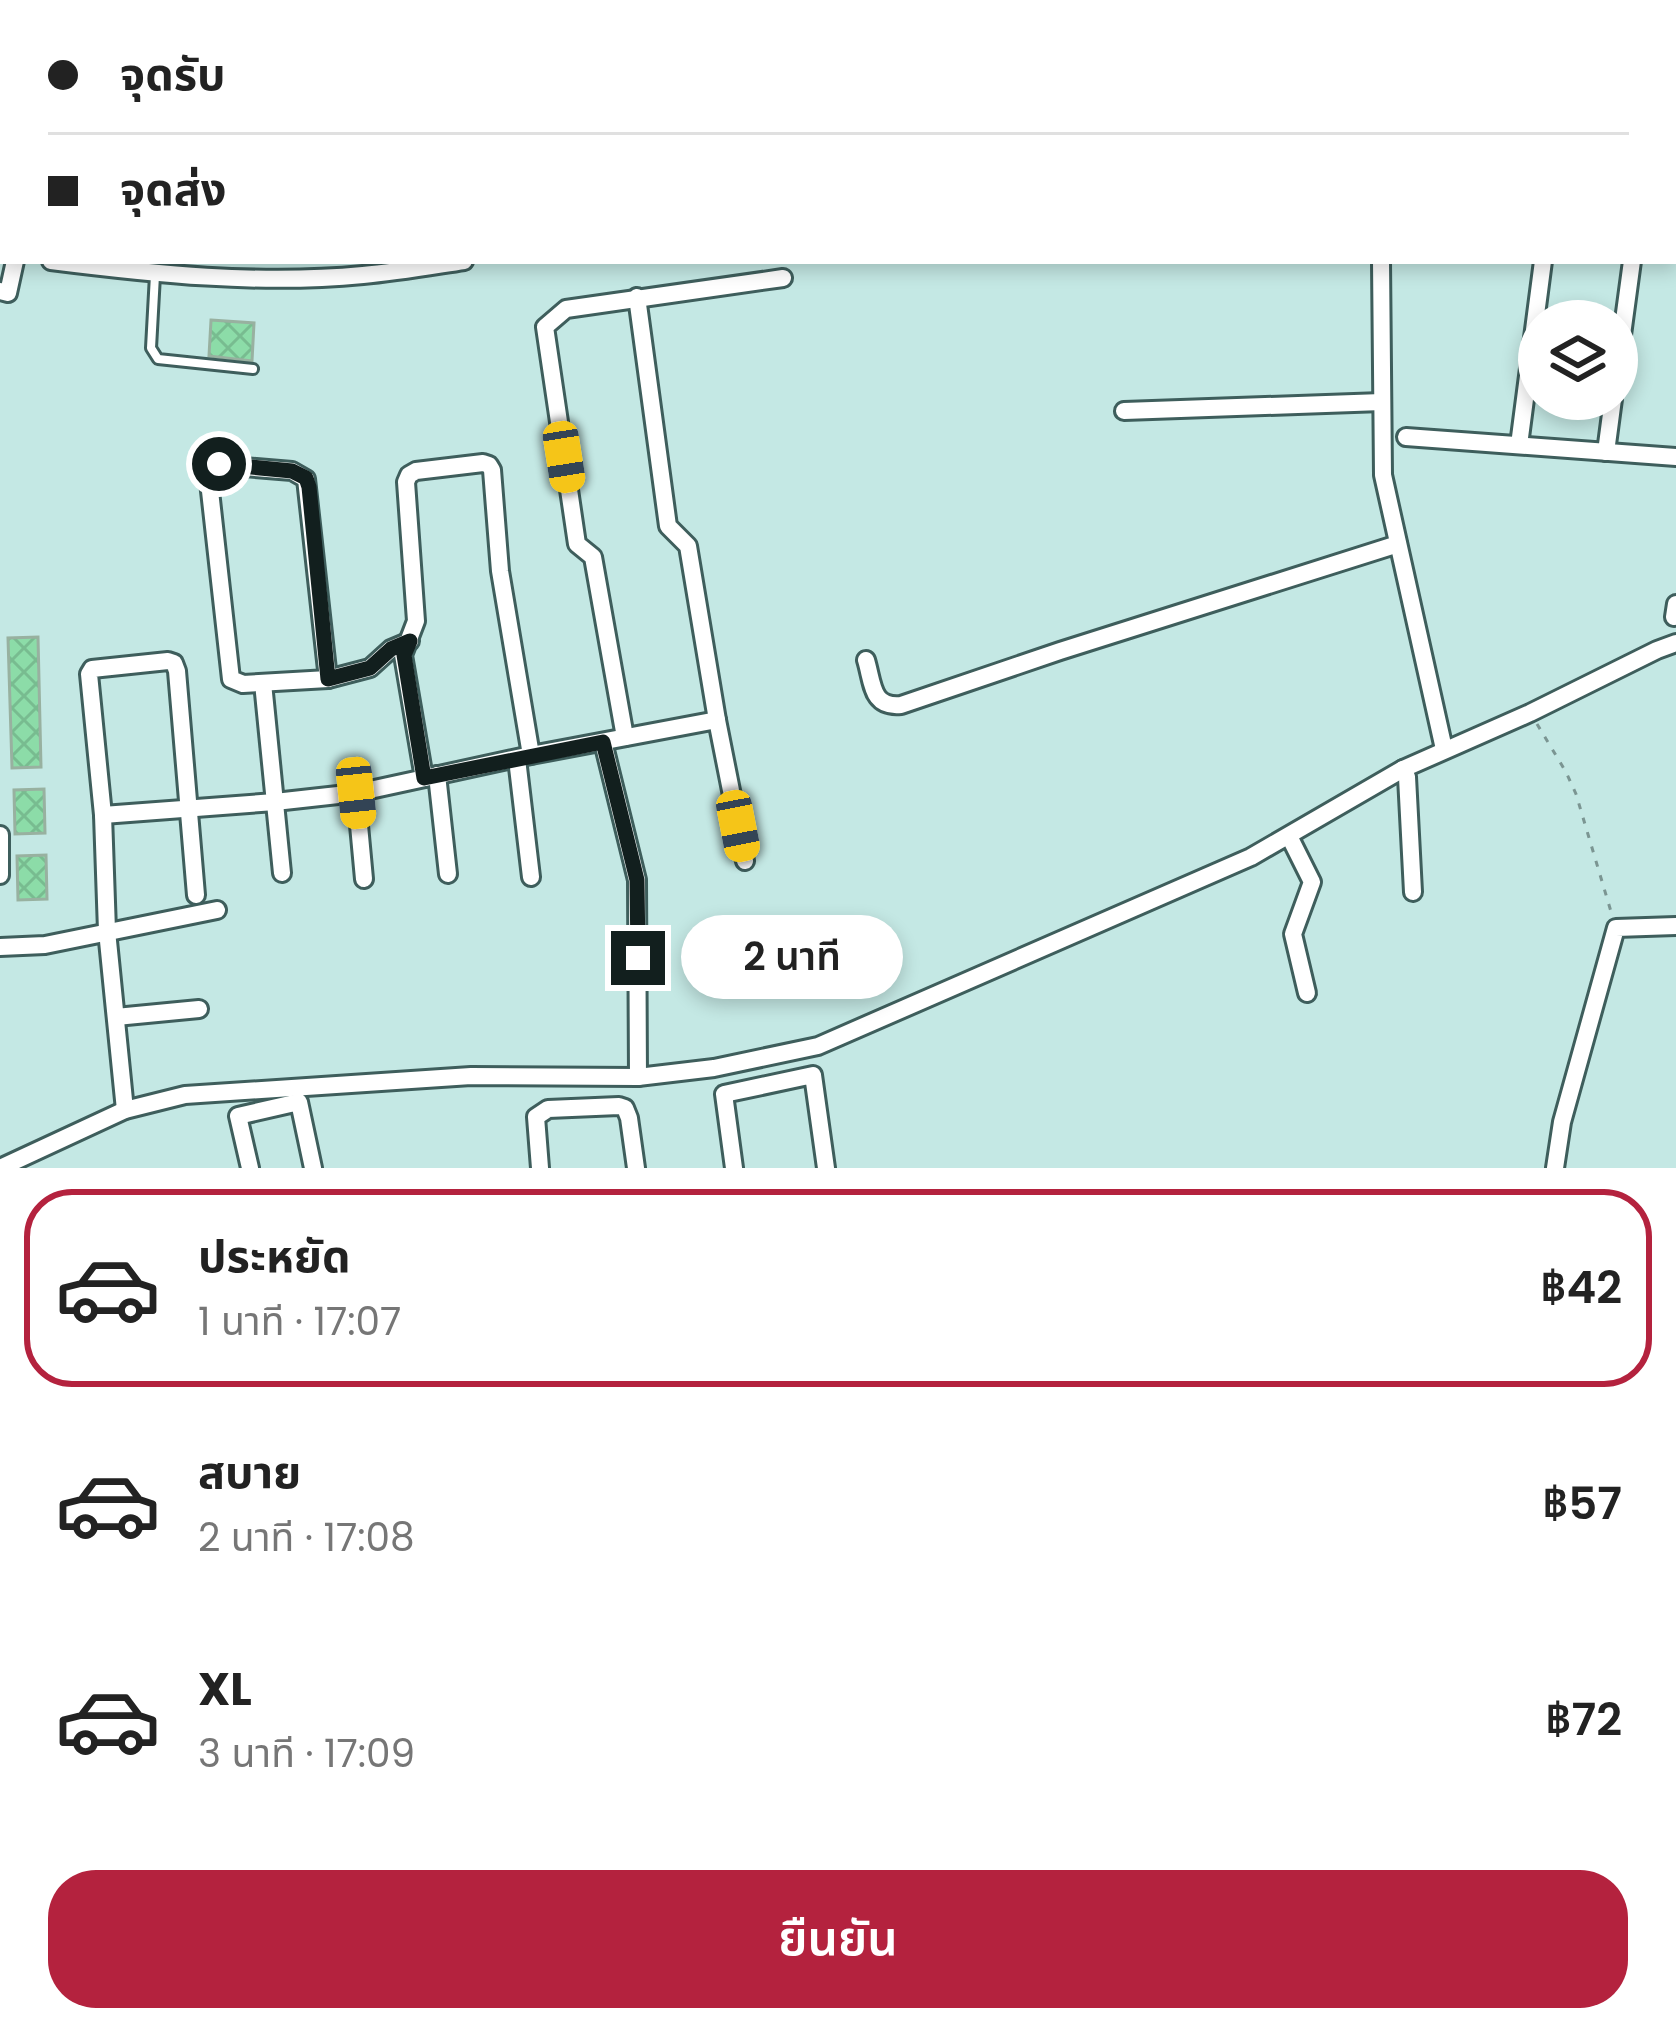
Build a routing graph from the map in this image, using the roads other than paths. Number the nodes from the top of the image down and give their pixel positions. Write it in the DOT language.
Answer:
graph roads {
  1 [pos="14,264"];
  2 [pos="75,264"];
  3 [pos="442,264"];
  4 [pos="1382,264"];
  5 [pos="1543,264"];
  6 [pos="1632,264"];
  7 [pos="155,274"];
  8 [pos="783,278"];
  9 [pos="0,291"];
  10 [pos="637,297"];
  11 [pos="1627,300"];
  12 [pos="253,369"];
  13 [pos="1382,402"];
  14 [pos="1124,411"];
  15 [pos="1610,420"];
  16 [pos="1406,437"];
  17 [pos="1519,445"];
  18 [pos="1606,452"];
  19 [pos="1676,457"];
  20 [pos="1398,544"];
  21 [pos="410,641"];
  22 [pos="1676,643"];
  23 [pos="866,660"];
  24 [pos="328,679"];
  25 [pos="263,682"];
  26 [pos="717,720"];
  27 [pos="625,736"];
  28 [pos="603,742"];
  29 [pos="1444,749"];
  30 [pos="524,757"];
  31 [pos="1403,770"];
  32 [pos="430,777"];
  33 [pos="356,793"];
  34 [pos="275,802"];
  35 [pos="189,808"];
  36 [pos="104,815"];
  37 [pos="0,835"];
  38 [pos="1289,836"];
  39 [pos="745,861"];
  40 [pos="282,873"];
  41 [pos="448,874"];
  42 [pos="0,875"];
  43 [pos="530,877"];
  44 [pos="364,879"];
  45 [pos="1413,892"];
  46 [pos="196,895"];
  47 [pos="217,910"];
  48 [pos="1676,926"];
  49 [pos="107,931"];
  50 [pos="0,947"];
  51 [pos="1307,993"];
  52 [pos="199,1009"];
  53 [pos="116,1017"];
  54 [pos="763,1059"];
  55 [pos="638,1077"];
  56 [pos="570,1078"];
  57 [pos="768,1084"];
  58 [pos="259,1088"];
  59 [pos="573,1108"];
  60 [pos="125,1109"];
  61 [pos="264,1111"];
  62 [pos="22,1163"];
  63 [pos="0,1168"];
  64 [pos="250,1168"];
  65 [pos="314,1168"];
  66 [pos="540,1168"];
  67 [pos="636,1168"];
  68 [pos="734,1168"];
  69 [pos="826,1168"];
  70 [pos="1556,1168"];
  1 -- 9 [label="street"];
  2 -- 7 [label="street"];
  3 -- 7 [label="street"];
  4 -- 13 [label="street"];
  5 -- 17 [label="street"];
  6 -- 11 [label="street"];
  7 -- 12 [label="lane"];
  8 -- 10 [label="street"];
  10 -- 26 [label="street"];
  10 -- 27 [label="street"];
  13 -- 14 [label="street"];
  13 -- 20 [label="street"];
  15 -- 18 [label="street"];
  16 -- 17 [label="street"];
  17 -- 18 [label="street"];
  18 -- 19 [label="street"];
  20 -- 23 [label="street"];
  20 -- 29 [label="street"];
  21 -- 24 [label="street"];
  21 -- 30 [label="street"];
  21 -- 32 [label="street"];
  22 -- 29 [label="street"];
  24 -- 25 [label="street"];
  24 -- 25 [label="street"];
  25 -- 34 [label="street"];
  26 -- 27 [label="street"];
  26 -- 39 [label="street"];
  27 -- 28 [label="street"];
  28 -- 30 [label="street"];
  28 -- 55 [label="street"];
  29 -- 31 [label="street"];
  30 -- 32 [label="street"];
  30 -- 43 [label="street"];
  31 -- 38 [label="street"];
  31 -- 45 [label="street"];
  32 -- 33 [label="street"];
  32 -- 41 [label="street"];
  33 -- 34 [label="street"];
  33 -- 44 [label="street"];
  34 -- 35 [label="street"];
  34 -- 40 [label="street"];
  35 -- 36 [label="street"];
  35 -- 36 [label="street"];
  35 -- 46 [label="street"];
  36 -- 49 [label="street"];
  37 -- 42 [label="street"];
  38 -- 51 [label="street"];
  38 -- 54 [label="street"];
  47 -- 49 [label="street"];
  48 -- 70 [label="street"];
  49 -- 50 [label="street"];
  49 -- 53 [label="street"];
  52 -- 53 [label="street"];
  53 -- 60 [label="street"];
  54 -- 55 [label="street"];
  54 -- 57 [label="street"];
  55 -- 56 [label="street"];
  56 -- 58 [label="street"];
  56 -- 59 [label="street"];
  57 -- 68 [label="street"];
  57 -- 69 [label="street"];
  58 -- 60 [label="street"];
  58 -- 61 [label="street"];
  59 -- 66 [label="street"];
  59 -- 67 [label="street"];
  60 -- 62 [label="street"];
  61 -- 64 [label="street"];
  61 -- 65 [label="street"];
  62 -- 63 [label="street"];
}
